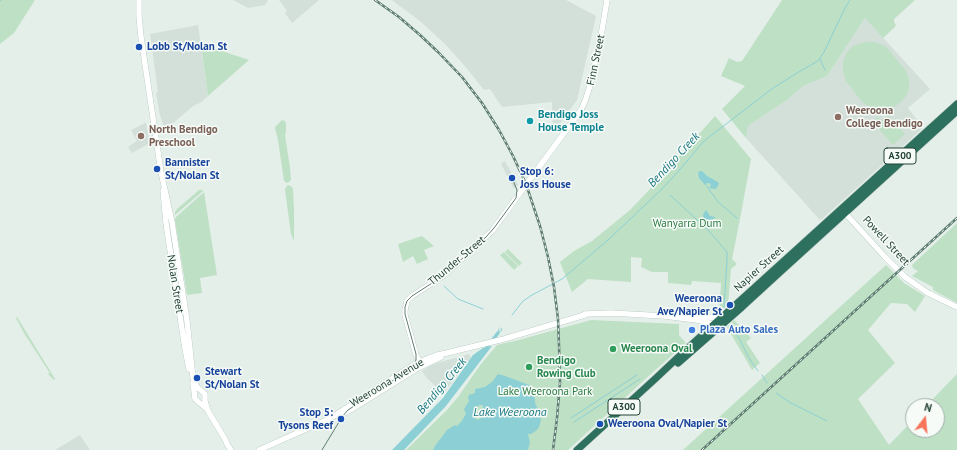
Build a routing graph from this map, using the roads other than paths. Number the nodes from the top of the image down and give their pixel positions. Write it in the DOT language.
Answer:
graph roads {
  1 [pos="138,0"];
  2 [pos="598,41"];
  3 [pos="957,107"];
  4 [pos="508,209"];
  5 [pos="844,210"];
  6 [pos="781,267"];
  7 [pos="957,307"];
  8 [pos="742,308"];
  9 [pos="664,316"];
  10 [pos="719,319"];
  11 [pos="713,324"];
  12 [pos="189,360"];
  13 [pos="420,364"];
  14 [pos="201,391"];
  15 [pos="194,395"];
  16 [pos="202,401"];
  17 [pos="623,409"];
  18 [pos="225,439"];
  19 [pos="231,450"];
  20 [pos="235,450"];
  21 [pos="258,450"];
  22 [pos="578,450"];
  1 -- 12 [label="street, Nolan Street"];
  2 -- 2 [label="street, Finn Street"];
  2 -- 4 [label="street, Finn Street"];
  3 -- 5 [label="highway, Napier Street / A300"];
  4 -- 13 [label="street, Thunder Street"];
  5 -- 6 [label="highway, Napier Street / A300"];
  5 -- 7 [label="street, Powell Street"];
  6 -- 8 [label="highway, Napier Street / A300"];
  6 -- 10 [label="highway, Napier Street / A300"];
  8 -- 11 [label="highway"];
  8 -- 17 [label="highway, Napier Street / A300"];
  9 -- 10 [label="street, Weeroona Avenue"];
  9 -- 11 [label="street, Weeroona Avenue"];
  9 -- 13 [label="street, Weeroona Avenue"];
  10 -- 11 [label="highway, Napier Street / A300"];
  11 -- 17 [label="highway, Napier Street / A300"];
  12 -- 14 [label="street, Nolan Street"];
  12 -- 15 [label="street, Nolan Street"];
  13 -- 21 [label="street, Weeroona Avenue"];
  14 -- 15 [label="street"];
  14 -- 16 [label="street"];
  15 -- 16 [label="street"];
  16 -- 18 [label="street"];
  17 -- 22 [label="highway, Napier Street / A300"];
  18 -- 19 [label="street"];
  18 -- 20 [label="street"];
}
